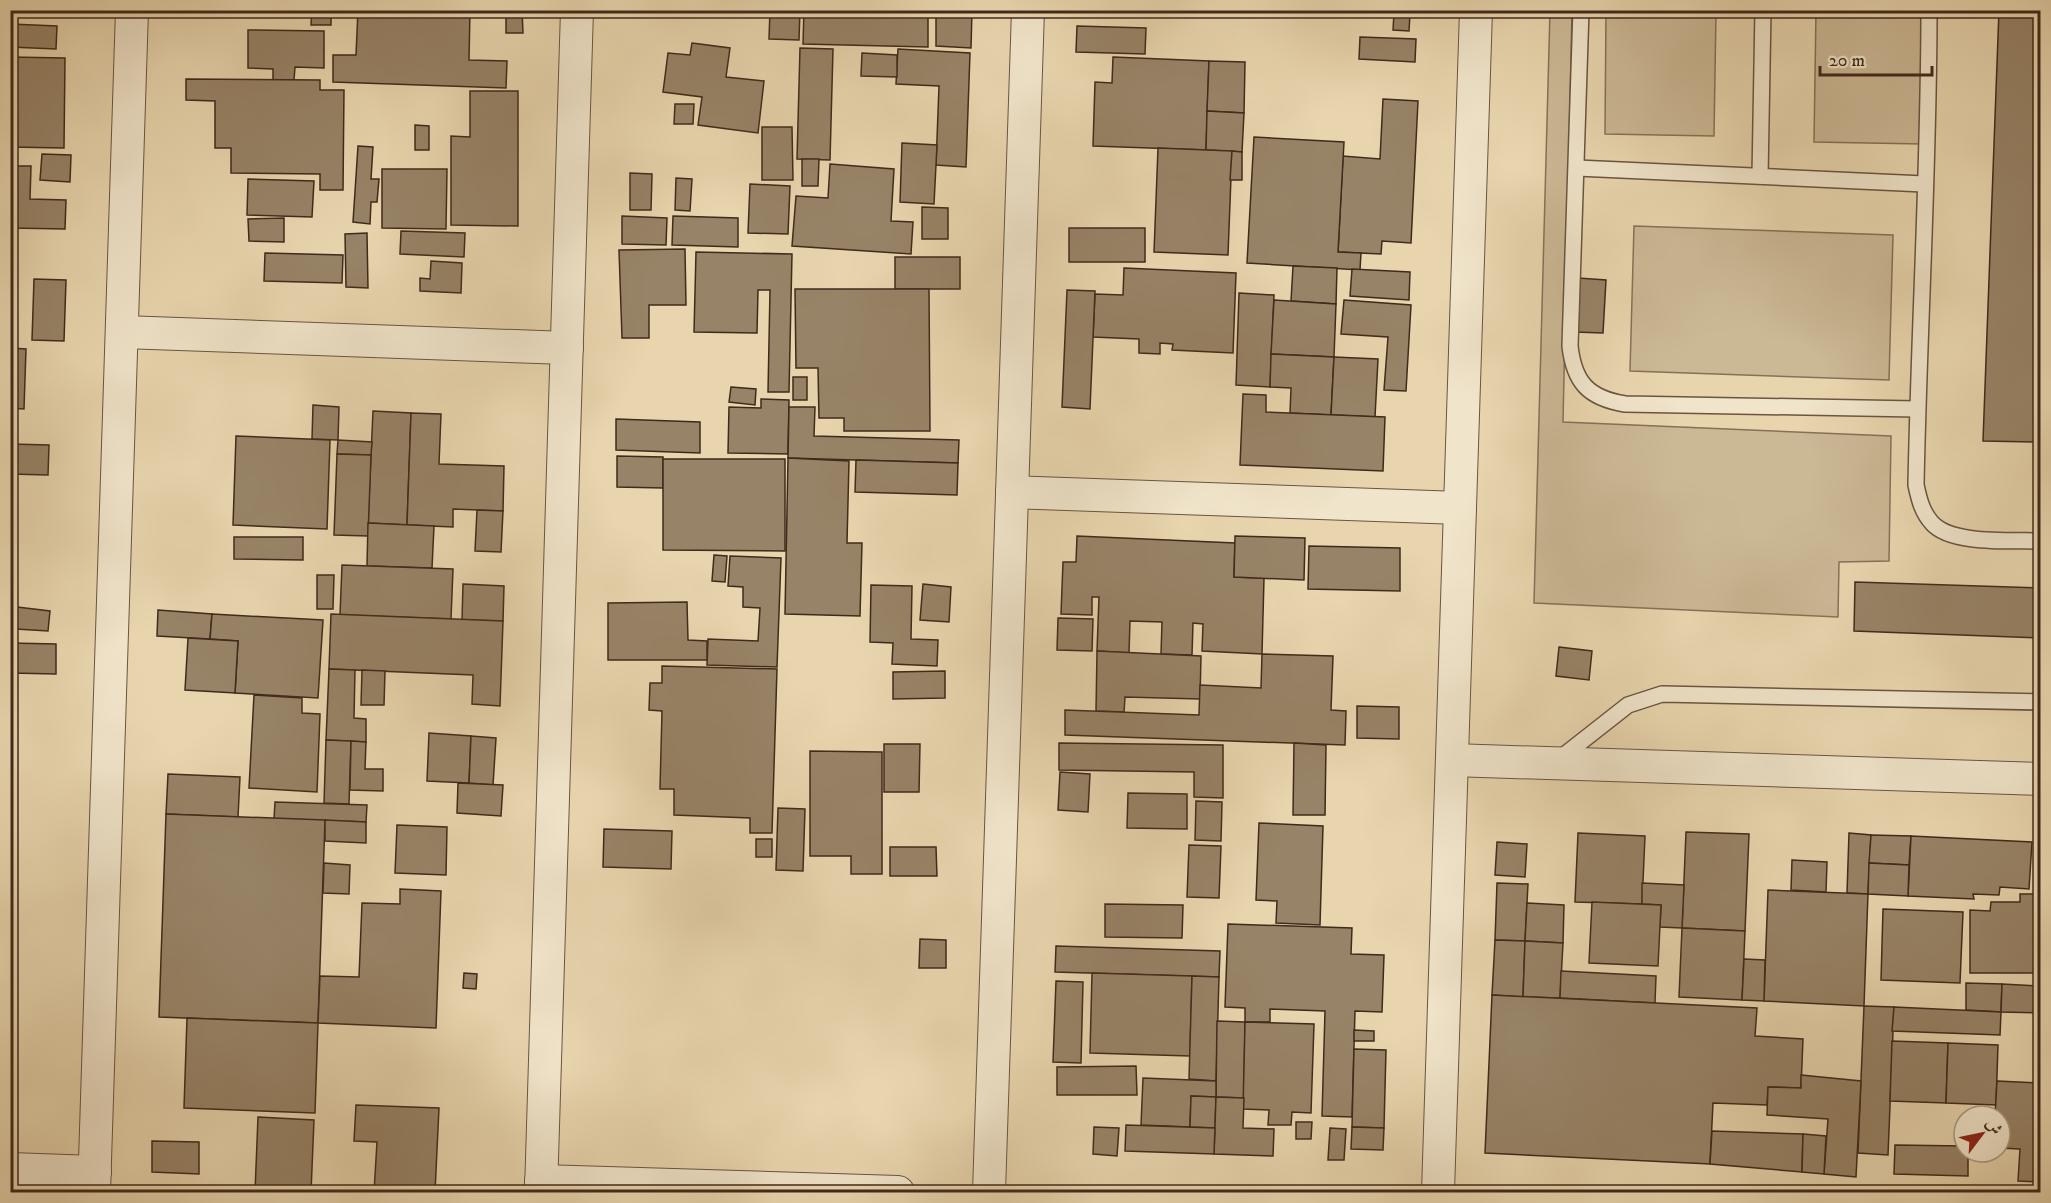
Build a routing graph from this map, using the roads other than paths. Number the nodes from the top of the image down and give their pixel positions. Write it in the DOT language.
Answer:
graph roads {
  1 [pos="132,10"];
  2 [pos="577,10"];
  3 [pos="1028,10"];
  4 [pos="1476,10"];
  5 [pos="1581,10"];
  6 [pos="1763,10"];
  7 [pos="1929,10"];
  8 [pos="1577,168"];
  9 [pos="1760,176"];
  10 [pos="1924,183"];
  11 [pos="123,332"];
  12 [pos="567,348"];
  13 [pos="1917,409"];
  14 [pos="1012,492"];
  15 [pos="1460,508"];
  16 [pos="2040,541"];
  17 [pos="2040,702"];
  18 [pos="1452,760"];
  19 [pos="1554,763"];
  20 [pos="2040,779"];
  21 [pos="10,1169"];
  22 [pos="95,1182"];
  23 [pos="541,1187"];
  24 [pos="898,1192"];
  25 [pos="989,1192"];
  26 [pos="1438,1192"];
  1 -- 11 [label="street"];
  2 -- 12 [label="street"];
  3 -- 14 [label="street"];
  4 -- 15 [label="street"];
  5 -- 8 [label="lane"];
  6 -- 9 [label="lane"];
  7 -- 10 [label="lane"];
  8 -- 9 [label="lane"];
  8 -- 13 [label="lane"];
  9 -- 10 [label="lane"];
  10 -- 13 [label="lane"];
  11 -- 12 [label="street"];
  11 -- 22 [label="street"];
  12 -- 23 [label="street"];
  13 -- 16 [label="lane"];
  14 -- 15 [label="street"];
  14 -- 25 [label="street"];
  15 -- 18 [label="street"];
  17 -- 19 [label="lane"];
  18 -- 19 [label="street"];
  18 -- 26 [label="street"];
  19 -- 20 [label="street"];
  21 -- 22 [label="street"];
  23 -- 24 [label="street"];
}
